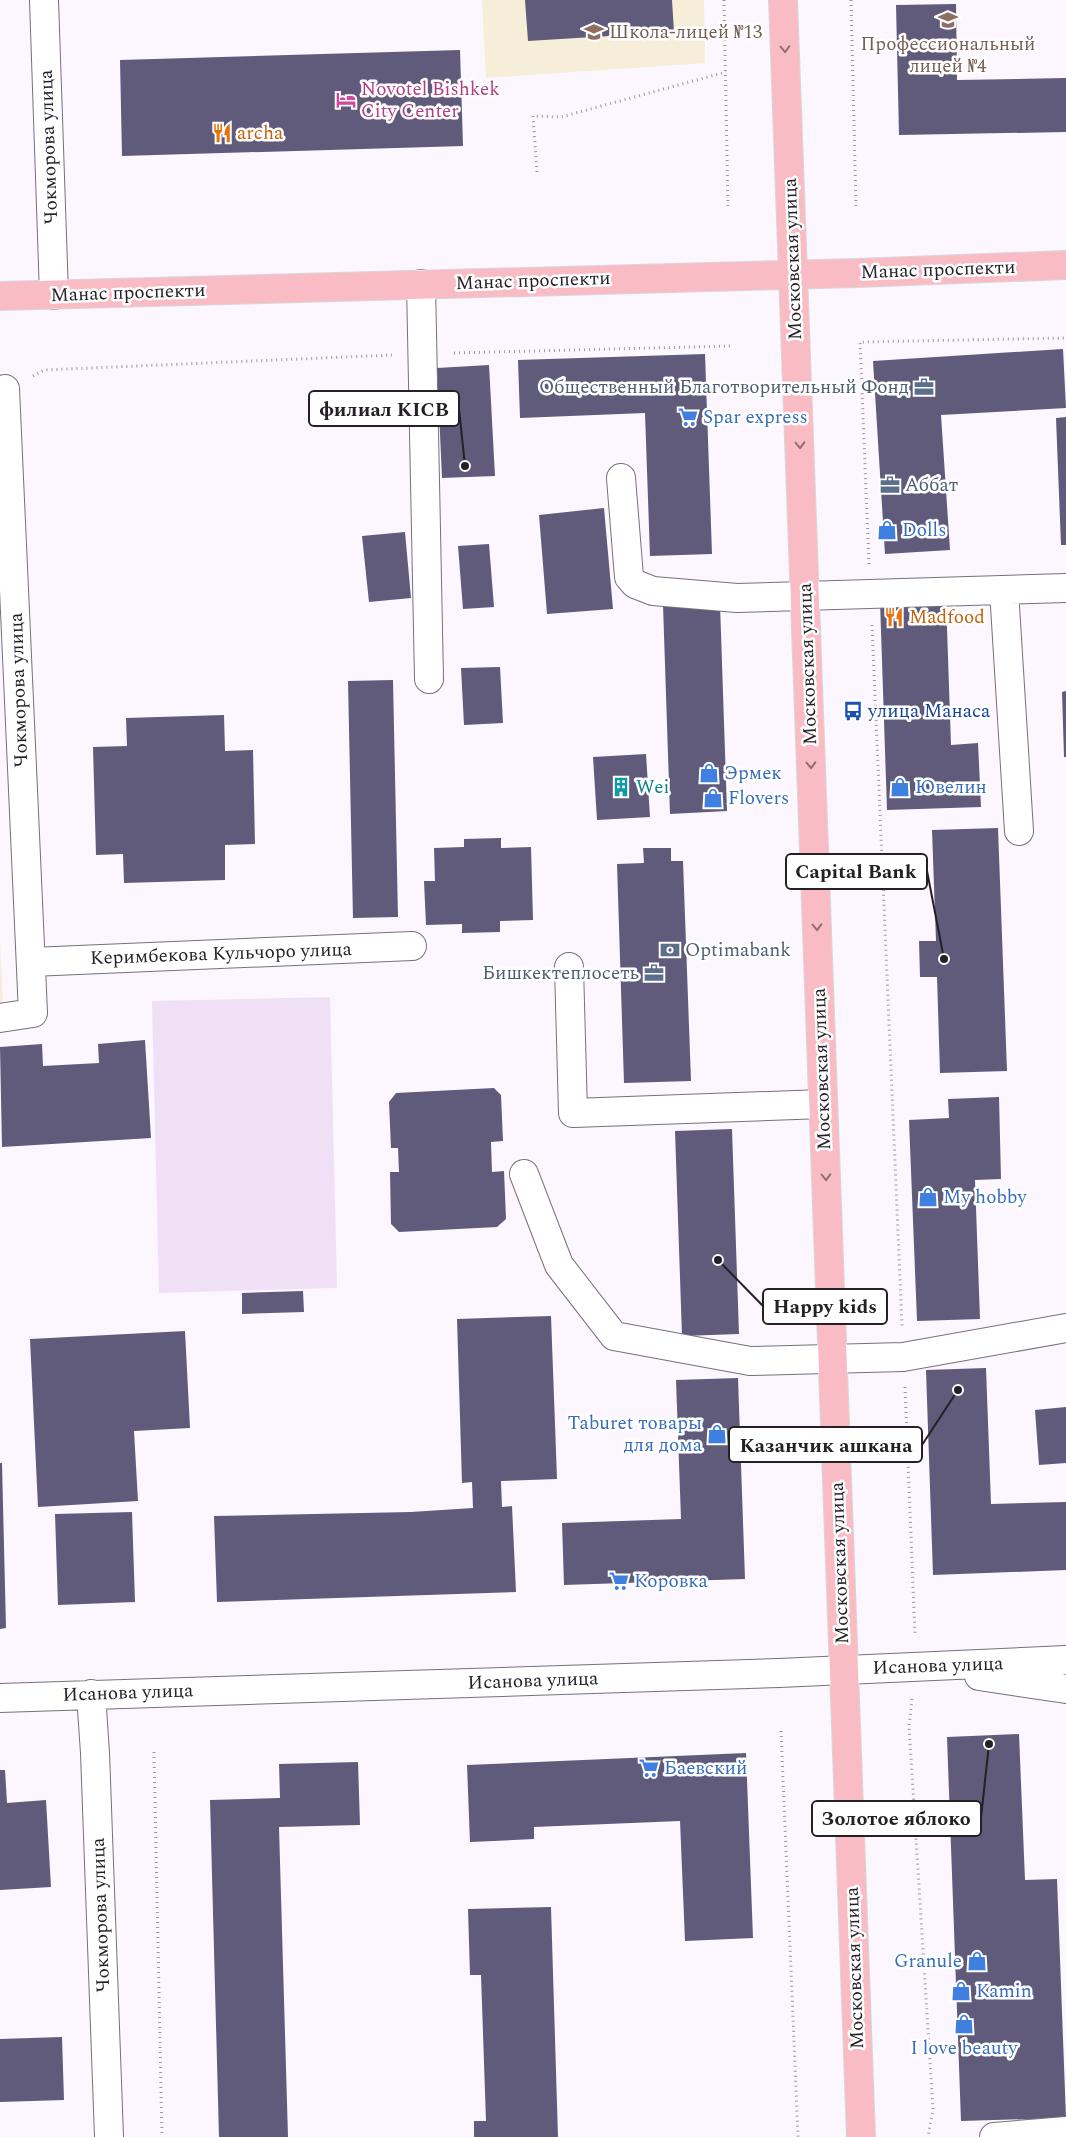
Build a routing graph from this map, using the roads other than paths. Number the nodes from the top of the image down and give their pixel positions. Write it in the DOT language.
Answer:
graph roads {
  1 [pos="44,0"];
  2 [pos="783,0"];
  3 [pos="1066,265"];
  4 [pos="794,274"];
  5 [pos="421,284"];
  6 [pos="54,295"];
  7 [pos="0,296"];
  8 [pos="5,389"];
  9 [pos="621,478"];
  10 [pos="1066,588"];
  11 [pos="1004,590"];
  12 [pos="806,595"];
  13 [pos="8,647"];
  14 [pos="429,679"];
  15 [pos="1019,831"];
  16 [pos="412,946"];
  17 [pos="31,962"];
  18 [pos="569,967"];
  19 [pos="0,1018"];
  20 [pos="823,1104"];
  21 [pos="524,1174"];
  22 [pos="1066,1328"];
  23 [pos="832,1358"];
  24 [pos="1066,1660"];
  25 [pos="916,1666"];
  26 [pos="845,1670"];
  27 [pos="1066,1689"];
  28 [pos="91,1694"];
  29 [pos="0,1698"];
  30 [pos="1066,2131"];
  31 [pos="109,2137"];
  32 [pos="861,2137"];
  33 [pos="994,2137"];
  1 -- 6 [label="street, Чокморова улица"];
  2 -- 4 [label="main road, Московская улица, one-way"];
  3 -- 4 [label="main road, Манас проспекти"];
  4 -- 5 [label="main road, Манас проспекти"];
  4 -- 12 [label="main road, Московская улица, one-way"];
  5 -- 6 [label="main road, Манас проспекти"];
  5 -- 14 [label="street"];
  6 -- 7 [label="main road, Манас проспекти"];
  8 -- 13 [label="street, Чокморова улица"];
  9 -- 12 [label="street"];
  10 -- 11 [label="street"];
  11 -- 12 [label="street"];
  11 -- 15 [label="street"];
  12 -- 20 [label="main road, Московская улица, one-way"];
  13 -- 17 [label="street, Чокморова улица"];
  16 -- 17 [label="street, Керимбекова Кульчоро улица"];
  17 -- 19 [label="street, Чокморова улица"];
  18 -- 20 [label="street"];
  20 -- 23 [label="main road, Московская улица, one-way"];
  21 -- 23 [label="street"];
  22 -- 23 [label="street"];
  23 -- 26 [label="main road, Московская улица"];
  24 -- 25 [label="street, Исанова улица"];
  25 -- 26 [label="street, Исанова улица"];
  25 -- 27 [label="street"];
  26 -- 28 [label="street, Исанова улица"];
  26 -- 32 [label="main road, Московская улица"];
  28 -- 29 [label="street, Исанова улица"];
  28 -- 31 [label="street, Чокморова улица"];
  30 -- 33 [label="street"];
}
